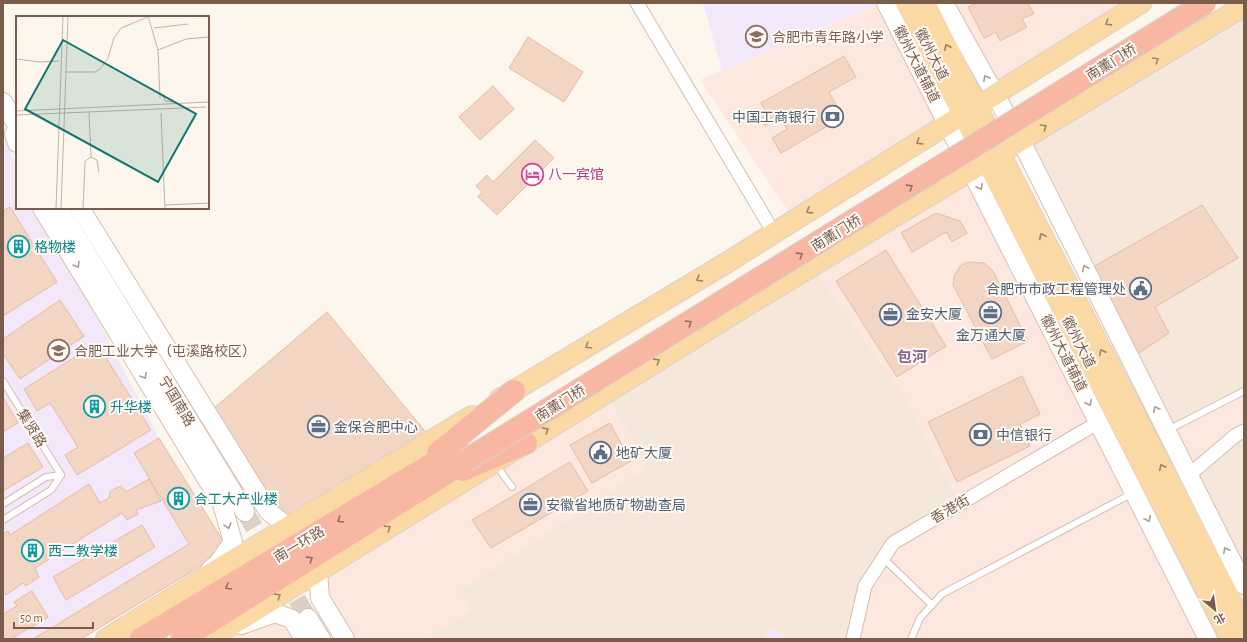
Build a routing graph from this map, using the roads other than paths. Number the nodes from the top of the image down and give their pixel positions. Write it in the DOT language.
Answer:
graph roads {
  1 [pos="637,3"];
  2 [pos="886,3"];
  3 [pos="906,3"];
  4 [pos="925,3"];
  5 [pos="944,3"];
  6 [pos="1141,3"];
  7 [pos="1180,3"];
  8 [pos="1205,3"];
  9 [pos="1244,6"];
  10 [pos="995,95"];
  11 [pos="3,102"];
  12 [pos="962,115"];
  13 [pos="3,117"];
  14 [pos="16,135"];
  15 [pos="1021,141"];
  16 [pos="986,162"];
  17 [pos="43,209"];
  18 [pos="60,209"];
  19 [pos="69,209"];
  20 [pos="81,209"];
  21 [pos="774,232"];
  22 [pos="3,381"];
  23 [pos="514,390"];
  24 [pos="1244,391"];
  25 [pos="1099,422"];
  26 [pos="1166,430"];
  27 [pos="1244,431"];
  28 [pos="526,443"];
  29 [pos="461,455"];
  30 [pos="494,462"];
  31 [pos="61,475"];
  32 [pos="1189,475"];
  33 [pos="414,484"];
  34 [pos="512,487"];
  35 [pos="1134,492"];
  36 [pos="3,504"];
  37 [pos="3,520"];
  38 [pos="288,527"];
  39 [pos="883,558"];
  40 [pos="318,571"];
  41 [pos="194,584"];
  42 [pos="1244,585"];
  43 [pos="932,605"];
  44 [pos="1244,626"];
  45 [pos="214,636"];
  46 [pos="106,639"];
  47 [pos="141,639"];
  48 [pos="182,639"];
  49 [pos="200,639"];
  50 [pos="304,639"];
  51 [pos="321,639"];
  52 [pos="334,639"];
  53 [pos="345,639"];
  54 [pos="853,639"];
  55 [pos="911,639"];
  56 [pos="1208,639"];
  57 [pos="1231,639"];
  1 -- 21 [label="street"];
  2 -- 12 [label="main road, 徽州大道辅道"];
  3 -- 12 [label="main road, 徽州大道"];
  12 -- 4 [label="main road, 徽州大道, one-way"];
  10 -- 5 [label="main road, one-way"];
  6 -- 10 [label="main road, one-way"];
  7 -- 29 [label="highway, 南薰门桥"];
  29 -- 8 [label="highway, 南薰门桥, one-way, bridge"];
  15 -- 9 [label="main road, one-way"];
  10 -- 12 [label="main road"];
  10 -- 15 [label="main road"];
  11 -- 14 [label="main road"];
  12 -- 16 [label="main road, 徽州大道"];
  12 -- 16 [label="main road, 徽州大道辅道"];
  12 -- 21 [label="main road, one-way"];
  13 -- 14 [label="main road"];
  15 -- 16 [label="main road"];
  26 -- 15 [label="main road, one-way"];
  16 -- 25 [label="main road, 徽州大道辅道, one-way"];
  28 -- 16 [label="main road, one-way"];
  44 -- 16 [label="main road, 徽州大道, one-way"];
  16 -- 57 [label="main road, 徽州大道"];
  17 -- 41 [label="main road, one-way"];
  18 -- 19 [label="main road, 宁国南路"];
  20 -- 38 [label="main road"];
  21 -- 23 [label="main road, one-way"];
  22 -- 31 [label="lane, 集贤路"];
  23 -- 33 [label="highway"];
  23 -- 38 [label="main road"];
  24 -- 26 [label="lane"];
  25 -- 35 [label="main road, 徽州大道辅道"];
  25 -- 39 [label="street, 香港街"];
  26 -- 32 [label="main road"];
  27 -- 32 [label="street"];
  28 -- 30 [label="main road"];
  28 -- 33 [label="highway"];
  29 -- 33 [label="highway, 南一环路"];
  30 -- 34 [label="lane"];
  40 -- 30 [label="main road, one-way"];
  31 -- 36 [label="lane"];
  31 -- 37 [label="lane"];
  42 -- 32 [label="main road, one-way"];
  33 -- 47 [label="highway, 南一环路, one-way"];
  48 -- 33 [label="highway, 南一环路, one-way"];
  35 -- 43 [label="lane"];
  35 -- 56 [label="main road, 徽州大道辅道, one-way"];
  38 -- 41 [label="main road"];
  39 -- 43 [label="lane"];
  39 -- 54 [label="street, 香港街"];
  45 -- 40 [label="main road, one-way"];
  40 -- 53 [label="main road"];
  41 -- 46 [label="main road"];
  43 -- 55 [label="lane"];
  45 -- 49 [label="main road"];
  45 -- 50 [label="main road"];
  51 -- 52 [label="main road"];
}
